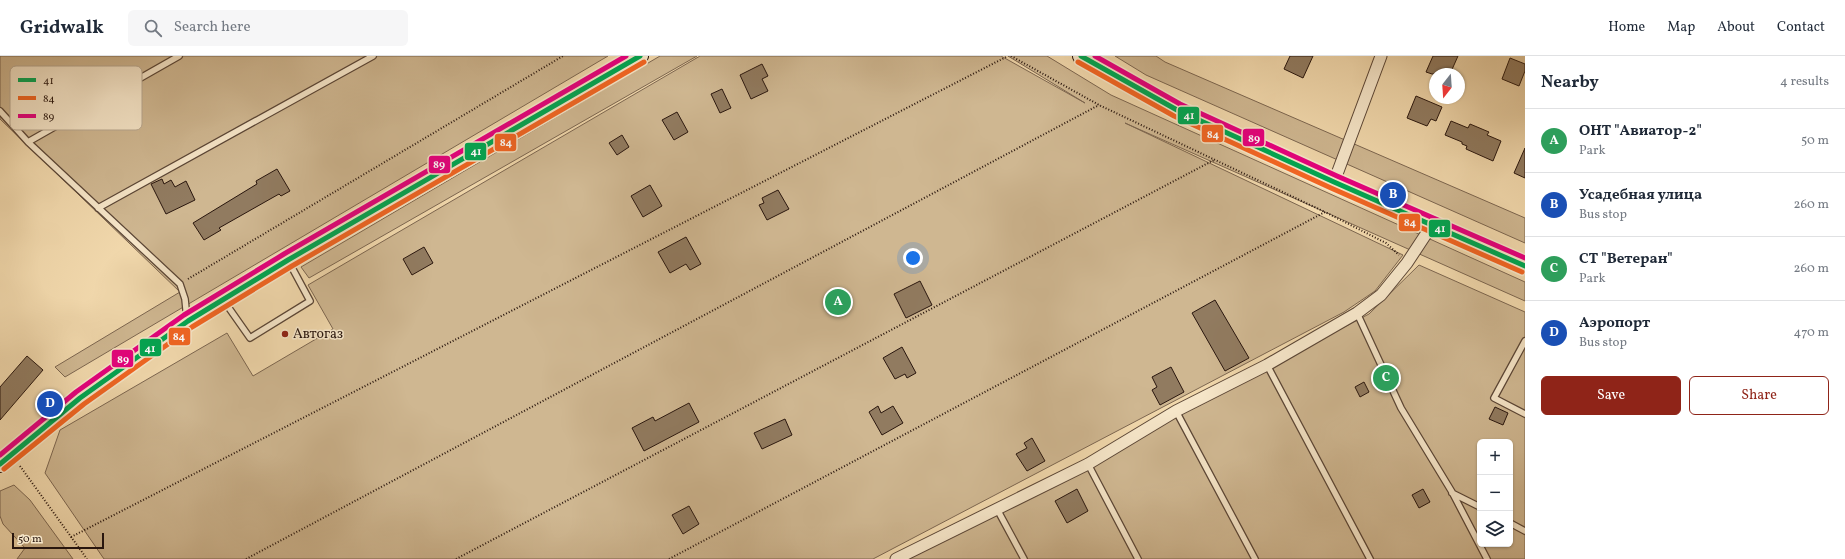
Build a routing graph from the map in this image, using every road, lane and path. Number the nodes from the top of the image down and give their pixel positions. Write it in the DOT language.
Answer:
graph roads {
  1 [pos="179,56"];
  2 [pos="373,56"];
  3 [pos="563,56"];
  4 [pos="640,56"];
  5 [pos="1009,56"];
  6 [pos="1081,56"];
  7 [pos="1381,56"];
  8 [pos="142,77"];
  9 [pos="1099,105"];
  10 [pos="0,111"];
  11 [pos="10,122"];
  12 [pos="17,130"];
  13 [pos="49,130"];
  14 [pos="28,142"];
  15 [pos="1214,160"];
  16 [pos="1334,182"];
  17 [pos="98,208"];
  18 [pos="1325,212"];
  19 [pos="1432,225"];
  20 [pos="288,260"];
  21 [pos="1407,263"];
  22 [pos="1525,266"];
  23 [pos="180,284"];
  24 [pos="222,299"];
  25 [pos="1357,313"];
  26 [pos="188,321"];
  27 [pos="1525,341"];
  28 [pos="1267,365"];
  29 [pos="1176,411"];
  30 [pos="1525,414"];
  31 [pos="5,460"];
  32 [pos="1088,464"];
  33 [pos="1452,492"];
  34 [pos="1477,505"];
  35 [pos="997,509"];
  36 [pos="1513,525"];
  37 [pos="1525,531"];
  38 [pos="70,537"];
  39 [pos="909,556"];
  40 [pos="87,559"];
  41 [pos="246,559"];
  42 [pos="456,559"];
  43 [pos="669,559"];
  44 [pos="896,559"];
  45 [pos="1024,559"];
  46 [pos="1138,559"];
  47 [pos="1255,559"];
  48 [pos="1370,559"];
  49 [pos="1487,559"];
  1 -- 8 [label="lane"];
  2 -- 17 [label="lane"];
  3 -- 23 [label="path"];
  4 -- 20 [label="street"];
  5 -- 9 [label="path"];
  5 -- 38 [label="path"];
  6 -- 16 [label="street"];
  7 -- 16 [label="street"];
  9 -- 15 [label="path"];
  9 -- 41 [label="path"];
  10 -- 11 [label="lane"];
  12 -- 14 [label="lane"];
  13 -- 14 [label="lane"];
  14 -- 17 [label="lane"];
  15 -- 18 [label="path"];
  15 -- 42 [label="path"];
  16 -- 19 [label="street"];
  17 -- 23 [label="lane"];
  18 -- 21 [label="path"];
  18 -- 43 [label="path"];
  19 -- 21 [label="street"];
  19 -- 22 [label="street"];
  20 -- 24 [label="street"];
  20 -- 24 [label="lane"];
  21 -- 25 [label="street"];
  23 -- 26 [label="lane"];
  24 -- 26 [label="street"];
  25 -- 28 [label="street"];
  25 -- 33 [label="lane"];
  26 -- 31 [label="street"];
  27 -- 30 [label="lane"];
  28 -- 29 [label="street"];
  28 -- 48 [label="lane"];
  29 -- 32 [label="street"];
  29 -- 47 [label="lane"];
  31 -- 38 [label="path"];
  32 -- 35 [label="street"];
  32 -- 46 [label="lane"];
  33 -- 34 [label="lane"];
  33 -- 49 [label="lane"];
  35 -- 39 [label="street"];
  35 -- 45 [label="lane"];
  36 -- 37 [label="lane"];
  38 -- 40 [label="path"];
  39 -- 44 [label="street"];
}
